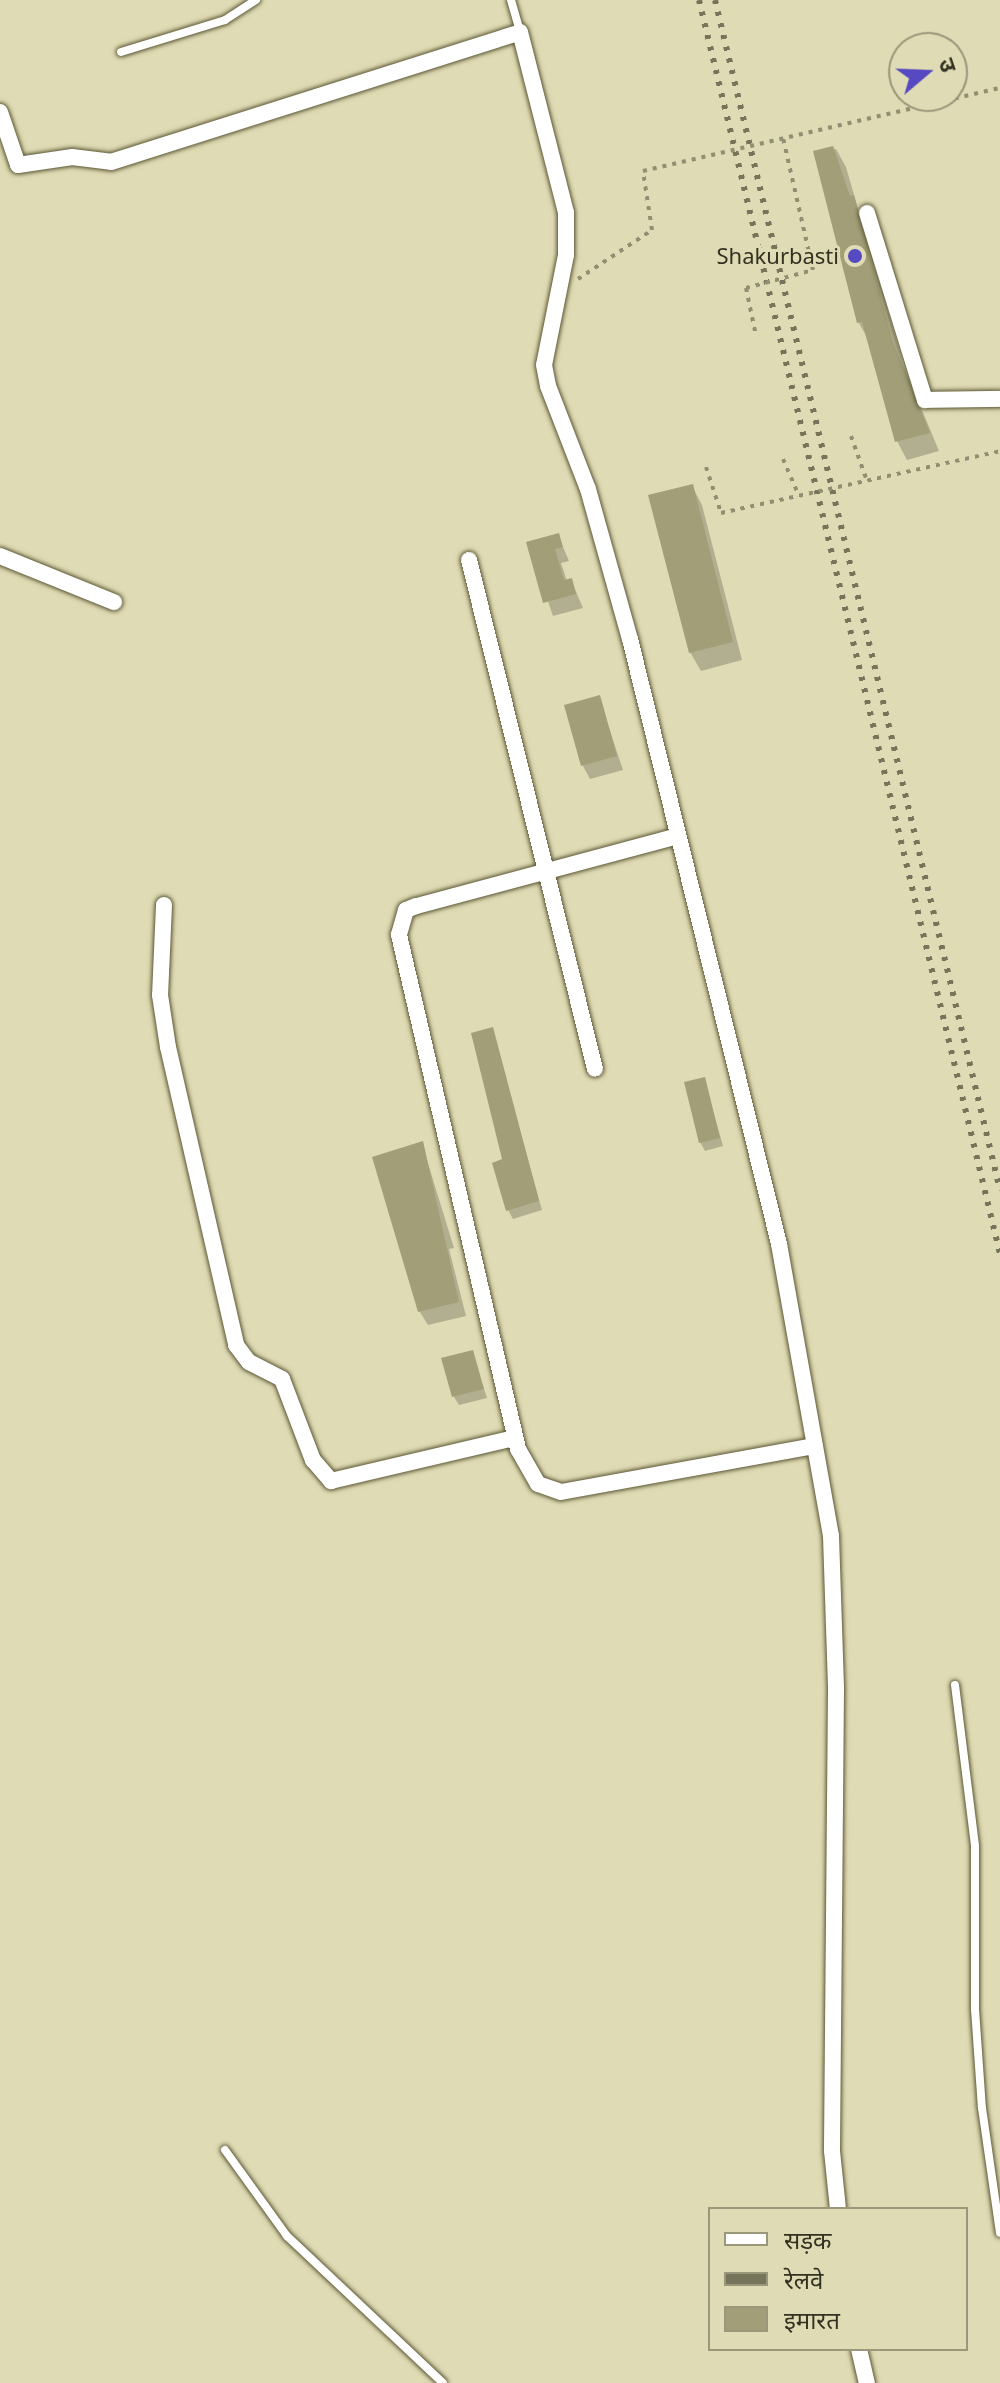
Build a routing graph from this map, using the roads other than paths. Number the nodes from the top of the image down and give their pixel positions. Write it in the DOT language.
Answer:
graph roads {
  1 [pos="256,0"];
  2 [pos="511,0"];
  3 [pos="520,32"];
  4 [pos="121,52"];
  5 [pos="0,112"];
  6 [pos="867,213"];
  7 [pos="1000,399"];
  8 [pos="0,556"];
  9 [pos="469,560"];
  10 [pos="114,602"];
  11 [pos="678,836"];
  12 [pos="544,872"];
  13 [pos="164,905"];
  14 [pos="595,1069"];
  15 [pos="515,1438"];
  16 [pos="815,1446"];
  17 [pos="955,1685"];
  18 [pos="225,2150"];
  19 [pos="838,2207"];
  20 [pos="1000,2233"];
  21 [pos="859,2351"];
  22 [pos="443,2383"];
  23 [pos="867,2383"];
  1 -- 4 [label="lane"];
  2 -- 3 [label="lane"];
  3 -- 5 [label="street"];
  3 -- 11 [label="street"];
  6 -- 7 [label="street"];
  8 -- 10 [label="street"];
  9 -- 12 [label="street"];
  11 -- 12 [label="street"];
  11 -- 16 [label="street"];
  12 -- 14 [label="street"];
  12 -- 15 [label="street"];
  13 -- 15 [label="street"];
  15 -- 16 [label="street"];
  16 -- 19 [label="street"];
  17 -- 20 [label="lane"];
  18 -- 22 [label="lane"];
  21 -- 23 [label="street"];
}
